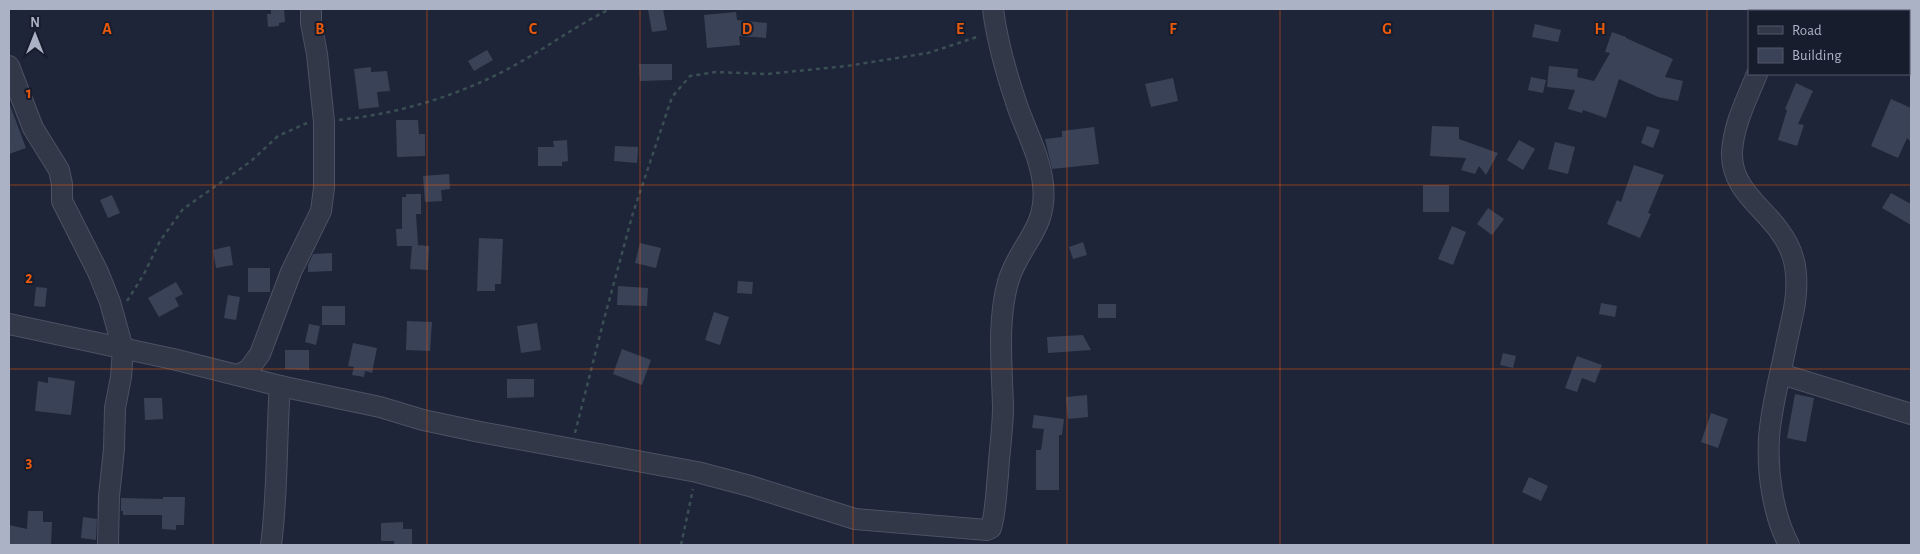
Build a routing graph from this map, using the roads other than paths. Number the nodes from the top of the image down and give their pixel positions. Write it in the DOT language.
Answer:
graph roads {
  1 [pos="311,9"];
  2 [pos="993,9"];
  3 [pos="9,66"];
  4 [pos="1757,75"];
  5 [pos="9,324"];
  6 [pos="123,349"];
  7 [pos="1781,374"];
  8 [pos="239,375"];
  9 [pos="280,386"];
  10 [pos="1911,414"];
  11 [pos="108,545"];
  12 [pos="270,545"];
  13 [pos="1790,545"];
  1 -- 8 [label="street"];
  2 -- 9 [label="street"];
  3 -- 6 [label="street"];
  4 -- 7 [label="street"];
  5 -- 6 [label="street"];
  6 -- 8 [label="street"];
  6 -- 11 [label="street"];
  7 -- 10 [label="street"];
  7 -- 13 [label="street"];
  8 -- 9 [label="street"];
  9 -- 12 [label="street"];
}
